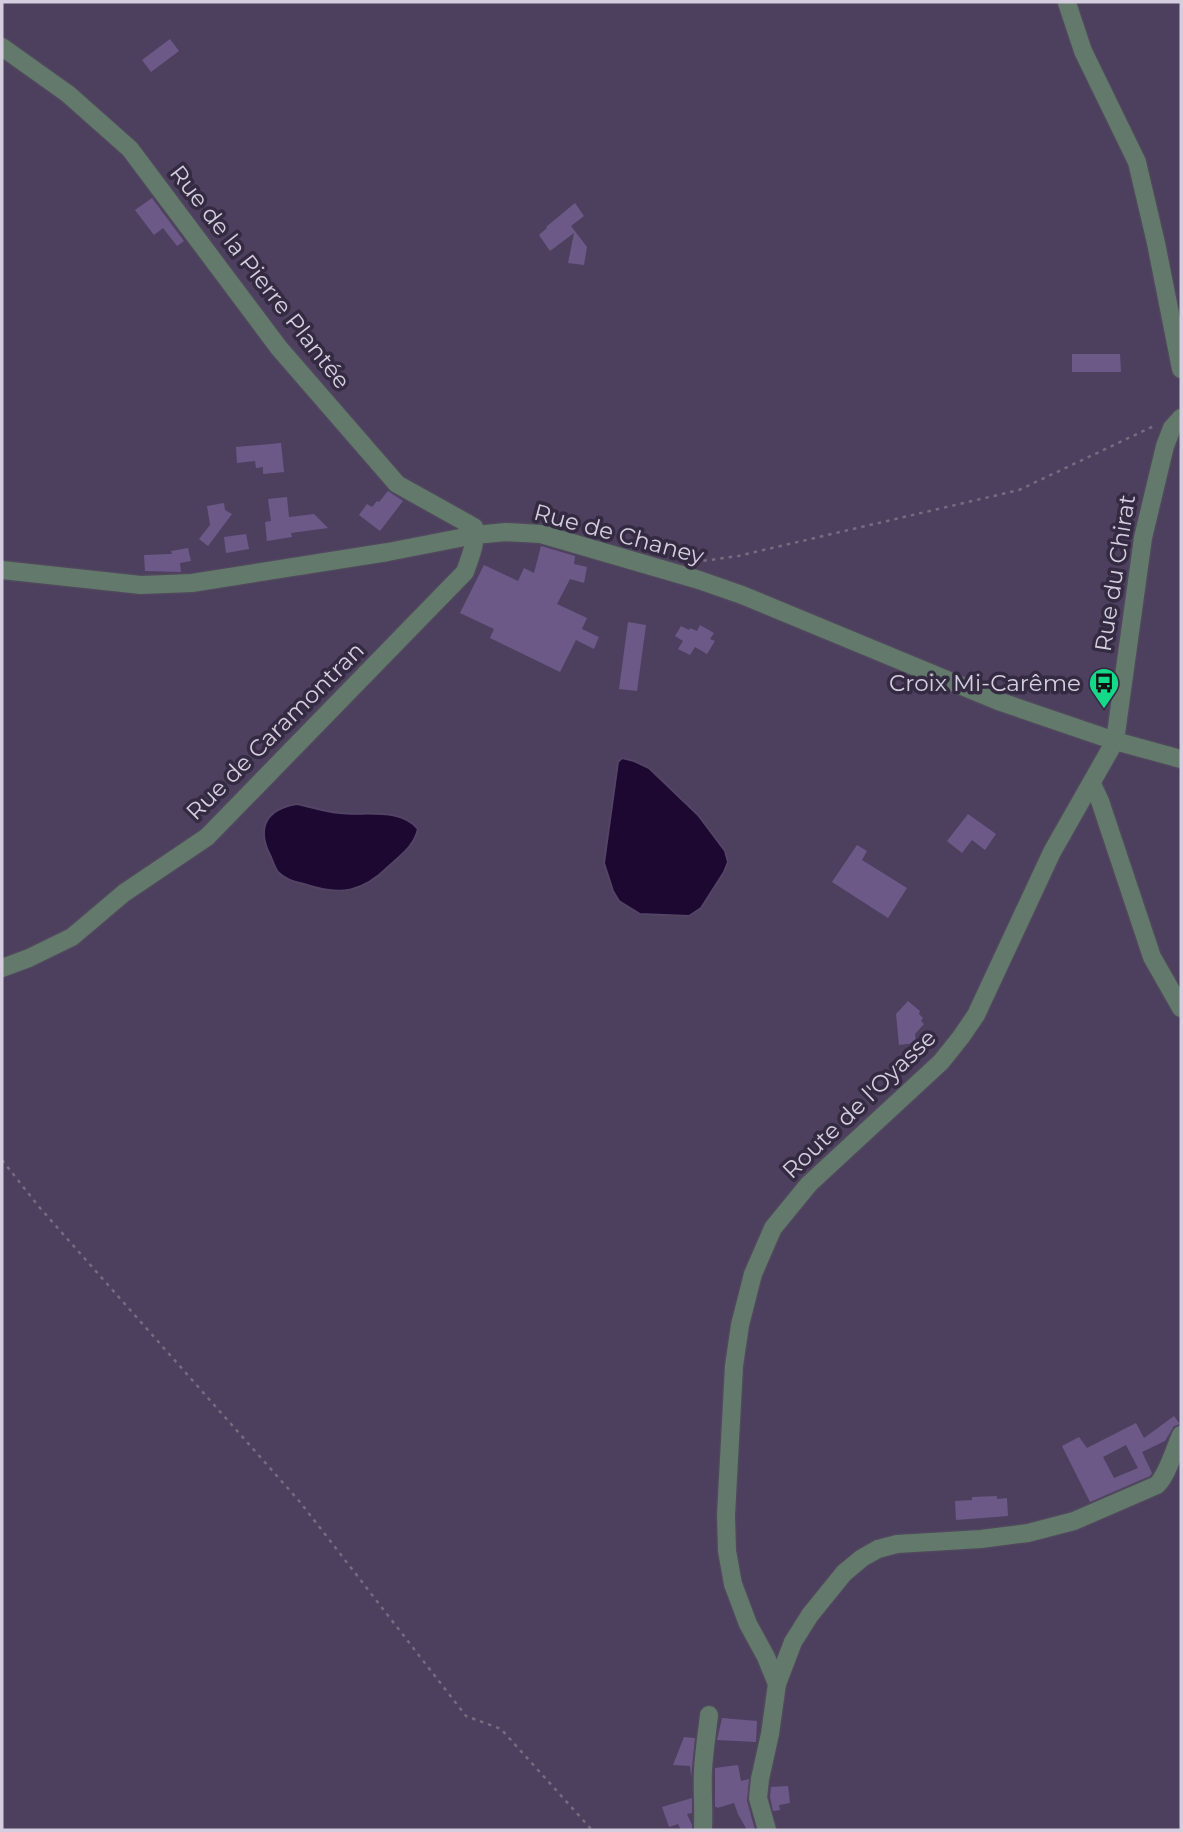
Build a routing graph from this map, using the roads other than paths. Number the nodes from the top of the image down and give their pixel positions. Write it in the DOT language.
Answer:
graph roads {
  1 [pos="1068,2"];
  2 [pos="2,47"];
  3 [pos="1181,369"];
  4 [pos="1181,418"];
  5 [pos="475,535"];
  6 [pos="2,570"];
  7 [pos="1115,741"];
  8 [pos="1181,759"];
  9 [pos="1092,784"];
  10 [pos="2,968"];
  11 [pos="1181,1008"];
  12 [pos="1181,1435"];
  13 [pos="777,1684"];
  14 [pos="709,1715"];
  15 [pos="703,1830"];
  16 [pos="767,1830"];
  1 -- 3 [label="street"];
  2 -- 5 [label="street, Rue de la Pierre Plantée"];
  4 -- 7 [label="street, Rue du Chirat"];
  5 -- 6 [label="street, Rue de Chaney"];
  5 -- 7 [label="street, Rue de Chaney"];
  5 -- 10 [label="street, Rue de Caramontran"];
  7 -- 8 [label="street, Rue de Chaney"];
  7 -- 9 [label="street, Route de l'Oyasse"];
  9 -- 11 [label="street"];
  9 -- 13 [label="street, Route de l'Oyasse"];
  12 -- 13 [label="street"];
  13 -- 16 [label="street"];
  14 -- 15 [label="street"];
}
